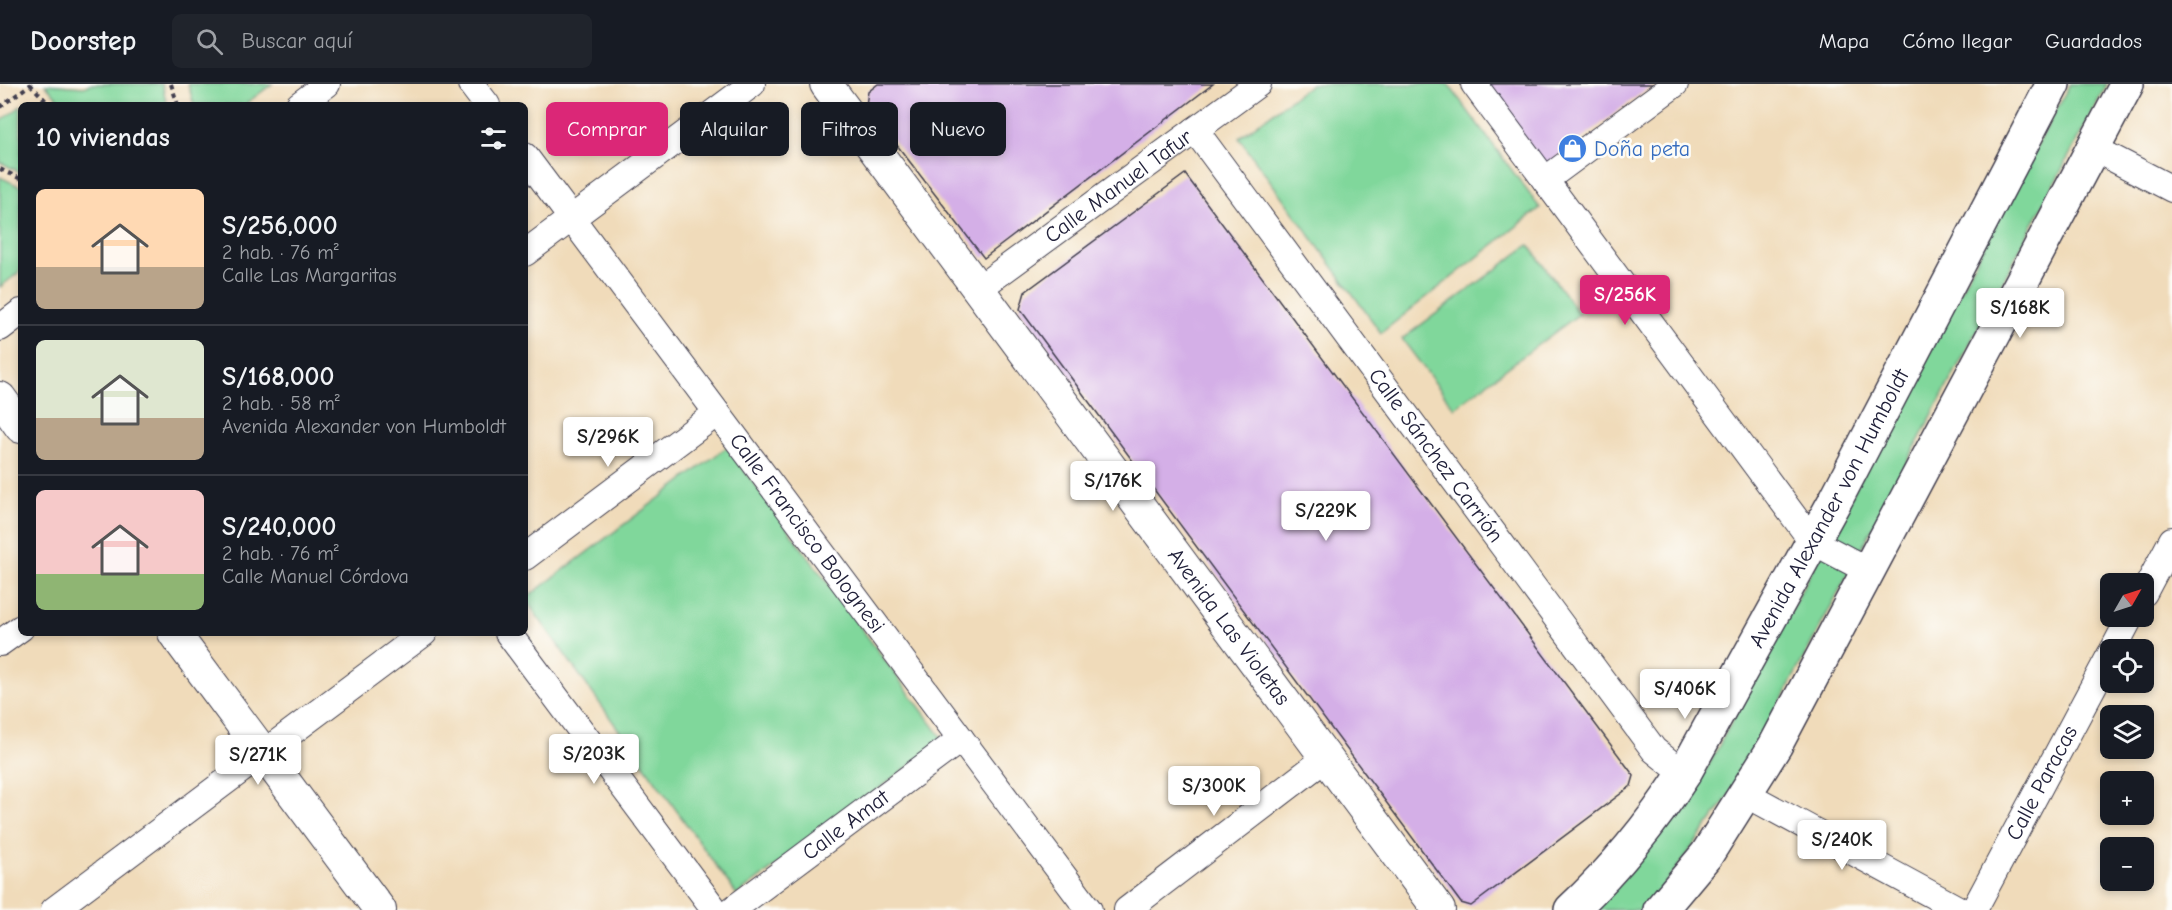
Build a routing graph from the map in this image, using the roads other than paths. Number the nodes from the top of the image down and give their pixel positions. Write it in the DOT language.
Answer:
graph roads {
  1 [pos="327,84"];
  2 [pos="471,84"];
  3 [pos="752,84"];
  4 [pos="826,84"];
  5 [pos="1258,84"];
  6 [pos="1474,84"];
  7 [pos="1675,84"];
  8 [pos="2054,84"];
  9 [pos="2127,84"];
  10 [pos="303,102"];
  11 [pos="485,102"];
  12 [pos="1195,130"];
  13 [pos="2093,148"];
  14 [pos="528,160"];
  15 [pos="1545,180"];
  16 [pos="2172,189"];
  17 [pos="572,218"];
  18 [pos="528,251"];
  19 [pos="978,289"];
  20 [pos="18,314"];
  21 [pos="0,328"];
  22 [pos="0,398"];
  23 [pos="717,413"];
  24 [pos="18,423"];
  25 [pos="2172,540"];
  26 [pos="1812,541"];
  27 [pos="528,555"];
  28 [pos="1868,570"];
  29 [pos="2154,574"];
  30 [pos="18,630"];
  31 [pos="176,636"];
  32 [pos="420,636"];
  33 [pos="510,636"];
  34 [pos="0,643"];
  35 [pos="2100,674"];
  36 [pos="961,739"];
  37 [pos="264,753"];
  38 [pos="1326,758"];
  39 [pos="1684,774"];
  40 [pos="1746,794"];
  41 [pos="54,910"];
  42 [pos="380,910"];
  43 [pos="716,910"];
  44 [pos="732,910"];
  45 [pos="1089,910"];
  46 [pos="1127,910"];
  47 [pos="1439,910"];
  48 [pos="1571,910"];
  49 [pos="1660,910"];
  50 [pos="1960,910"];
  51 [pos="1974,910"];
  1 -- 10 [label="street"];
  2 -- 11 [label="street"];
  3 -- 17 [label="street"];
  4 -- 19 [label="street, Avenida Las Violetas"];
  5 -- 12 [label="street, Calle Manuel Tafur"];
  6 -- 15 [label="street"];
  7 -- 15 [label="street"];
  8 -- 26 [label="main road, Avenida Alexander von Humboldt"];
  9 -- 13 [label="main road"];
  12 -- 19 [label="street, Calle Manuel Tafur"];
  12 -- 39 [label="street, Calle Sánchez Carrión"];
  13 -- 16 [label="street"];
  13 -- 28 [label="main road"];
  14 -- 17 [label="street, Calle Francisco Bolognesi"];
  15 -- 26 [label="street"];
  17 -- 18 [label="street"];
  17 -- 23 [label="street, Calle Francisco Bolognesi"];
  19 -- 38 [label="street, Avenida Las Violetas"];
  20 -- 21 [label="street"];
  22 -- 24 [label="street"];
  23 -- 27 [label="street"];
  23 -- 36 [label="street, Calle Francisco Bolognesi"];
  25 -- 29 [label="street"];
  26 -- 28 [label="street"];
  26 -- 39 [label="main road, Avenida Alexander von Humboldt"];
  28 -- 40 [label="main road"];
  30 -- 34 [label="street"];
  31 -- 37 [label="street"];
  32 -- 37 [label="street"];
  33 -- 43 [label="street"];
  35 -- 51 [label="street, Calle Paracas"];
  36 -- 44 [label="street, Calle Amat"];
  36 -- 45 [label="street, Calle Francisco Bolognesi"];
  37 -- 41 [label="street"];
  37 -- 42 [label="street"];
  38 -- 46 [label="street"];
  38 -- 47 [label="street, Avenida Las Violetas"];
  39 -- 48 [label="main road, Avenida Alexander von Humboldt"];
  40 -- 49 [label="main road"];
  40 -- 50 [label="street"];
}
